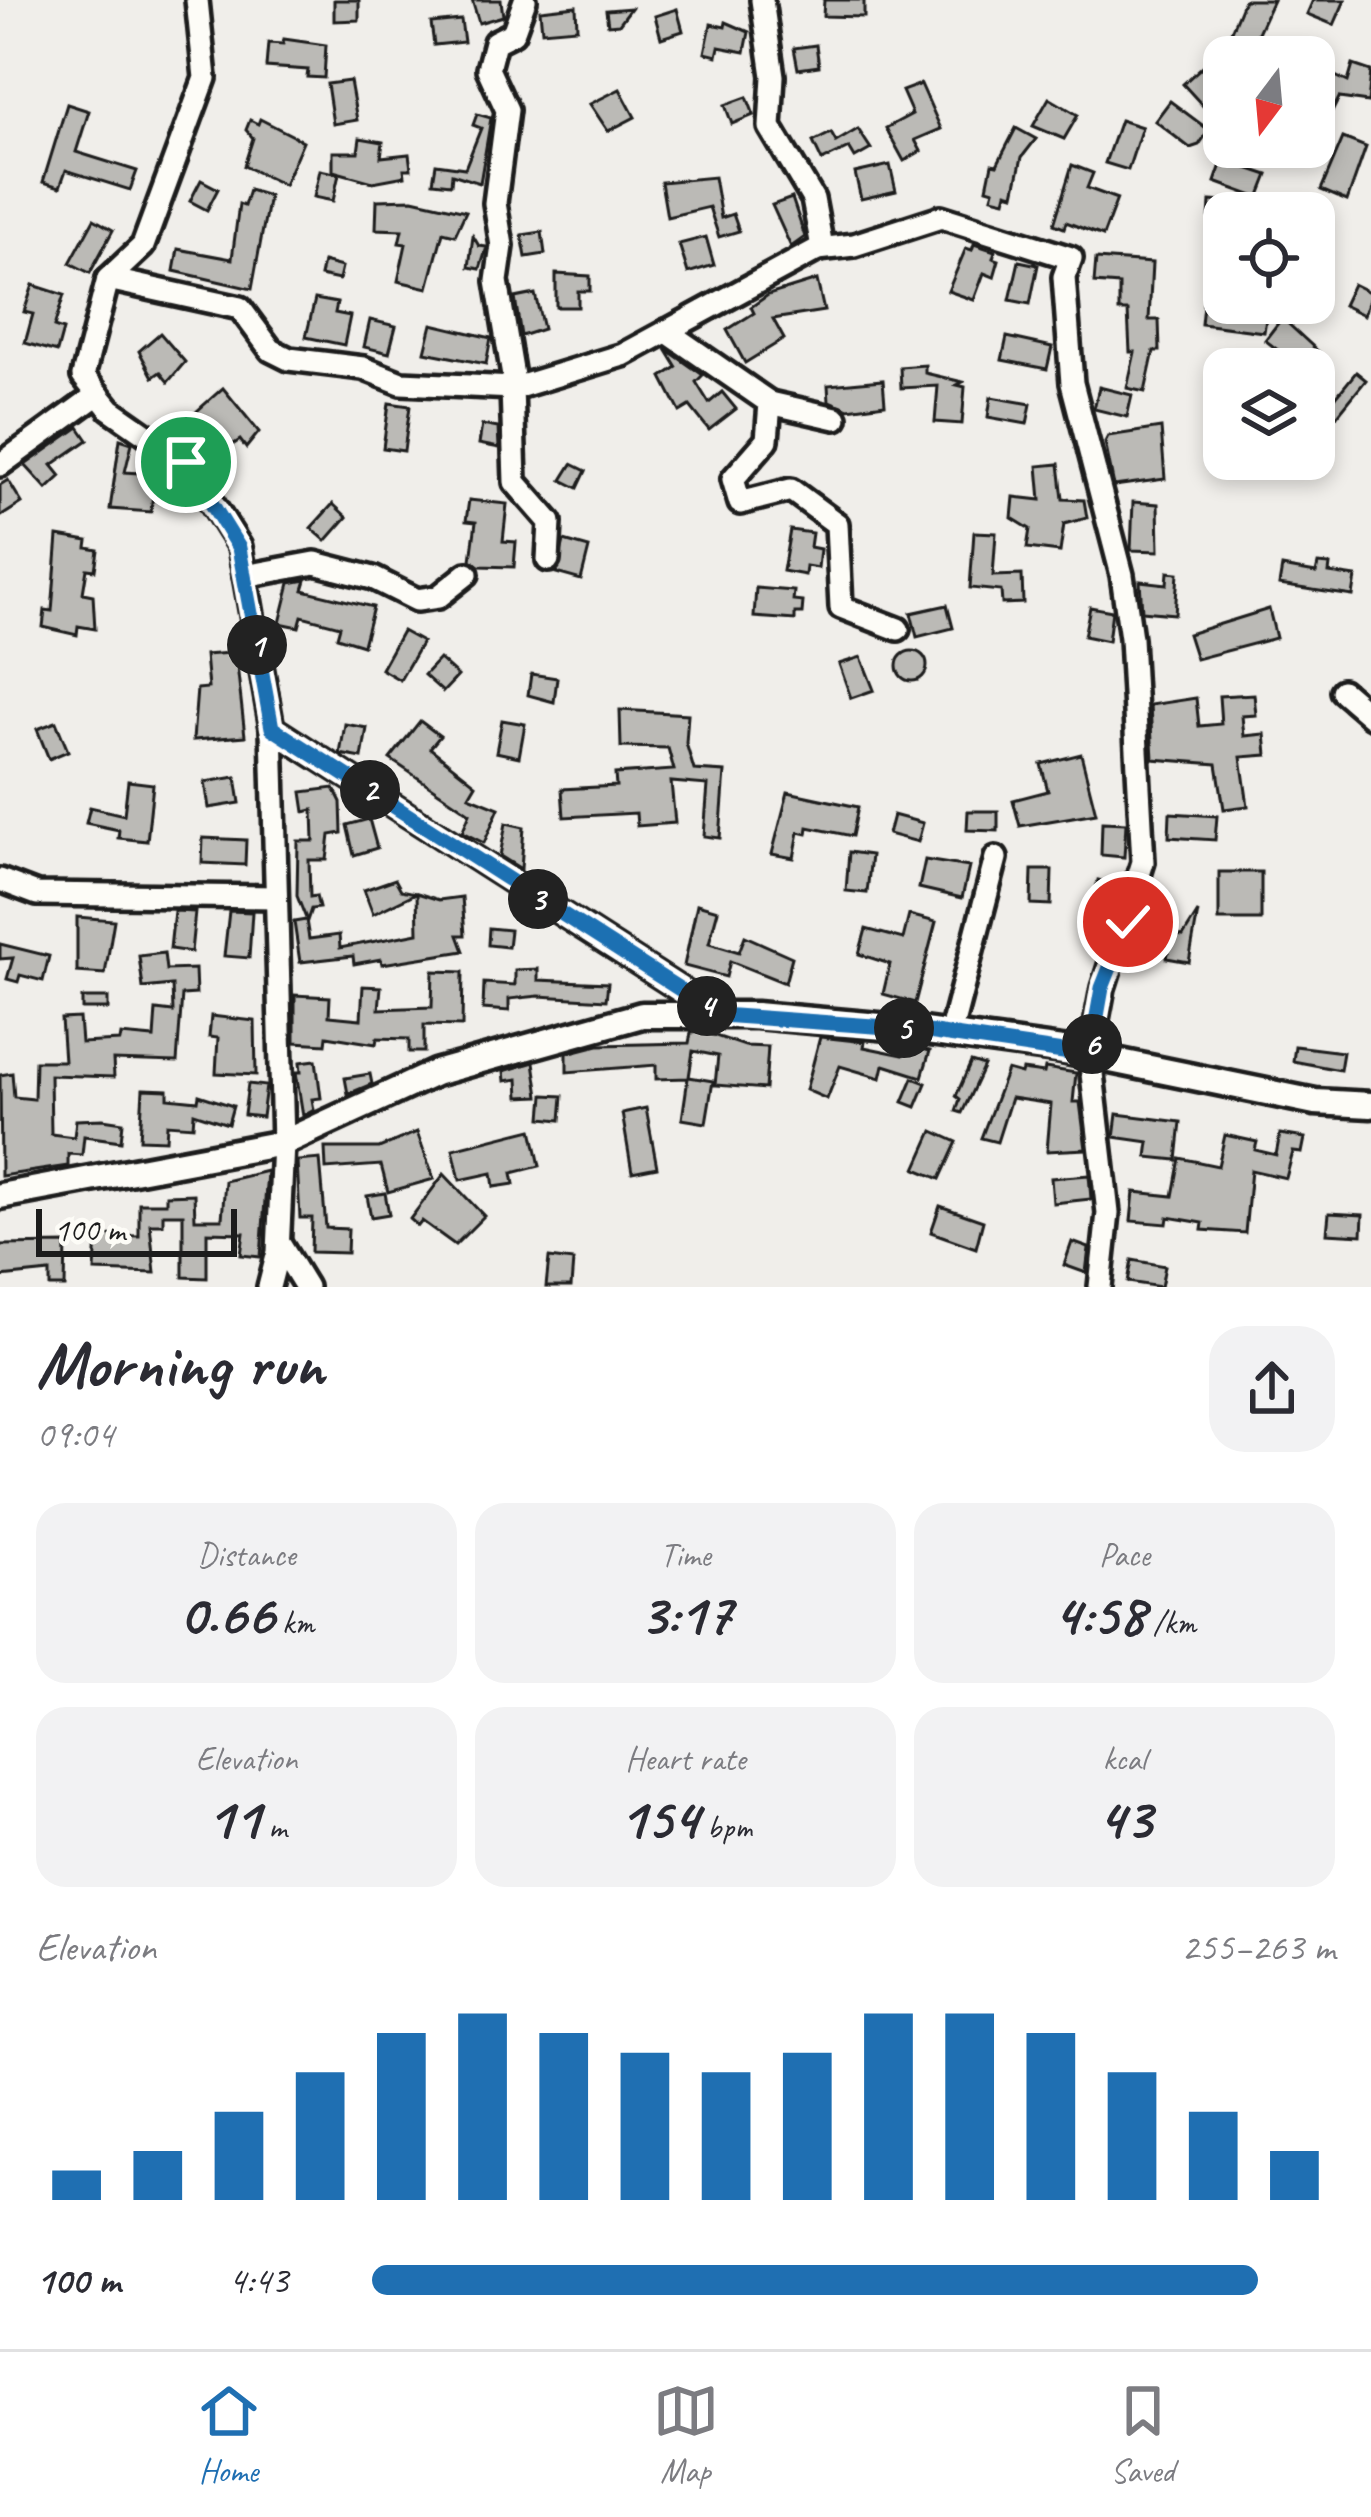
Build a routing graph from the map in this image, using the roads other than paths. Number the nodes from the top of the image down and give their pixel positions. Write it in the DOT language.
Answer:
graph roads {
  1 [pos="197,0"];
  2 [pos="525,0"];
  3 [pos="762,0"];
  4 [pos="818,249"];
  5 [pos="108,280"];
  6 [pos="666,331"];
  7 [pos="514,388"];
  8 [pos="98,394"];
  9 [pos="770,403"];
  10 [pos="836,418"];
  11 [pos="0,465"];
  12 [pos="548,560"];
  13 [pos="467,574"];
  14 [pos="244,576"];
  15 [pos="898,629"];
  16 [pos="1342,691"];
  17 [pos="1371,716"];
  18 [pos="272,728"];
  19 [pos="996,858"];
  20 [pos="0,880"];
  21 [pos="276,897"];
  22 [pos="720,1015"];
  23 [pos="950,1035"];
  24 [pos="1090,1056"];
  25 [pos="1371,1105"];
  26 [pos="283,1143"];
  27 [pos="0,1196"];
  28 [pos="279,1248"];
  29 [pos="268,1287"];
  30 [pos="306,1287"];
  31 [pos="1100,1287"];
  1 -- 5 [label="street"];
  2 -- 7 [label="street"];
  3 -- 4 [label="street"];
  4 -- 6 [label="street"];
  4 -- 24 [label="street"];
  5 -- 7 [label="street"];
  5 -- 8 [label="street"];
  6 -- 7 [label="street"];
  6 -- 9 [label="street"];
  7 -- 12 [label="street"];
  8 -- 11 [label="street"];
  8 -- 14 [label="street"];
  9 -- 10 [label="street"];
  9 -- 15 [label="street"];
  13 -- 14 [label="street"];
  14 -- 18 [label="street"];
  16 -- 17 [label="street"];
  18 -- 21 [label="street"];
  18 -- 22 [label="street"];
  19 -- 23 [label="street"];
  20 -- 21 [label="street"];
  21 -- 26 [label="street"];
  22 -- 23 [label="main road"];
  22 -- 26 [label="main road"];
  23 -- 24 [label="main road"];
  24 -- 25 [label="main road"];
  24 -- 31 [label="street"];
  26 -- 27 [label="main road"];
  26 -- 28 [label="street"];
  28 -- 29 [label="street"];
  28 -- 30 [label="street"];
}
